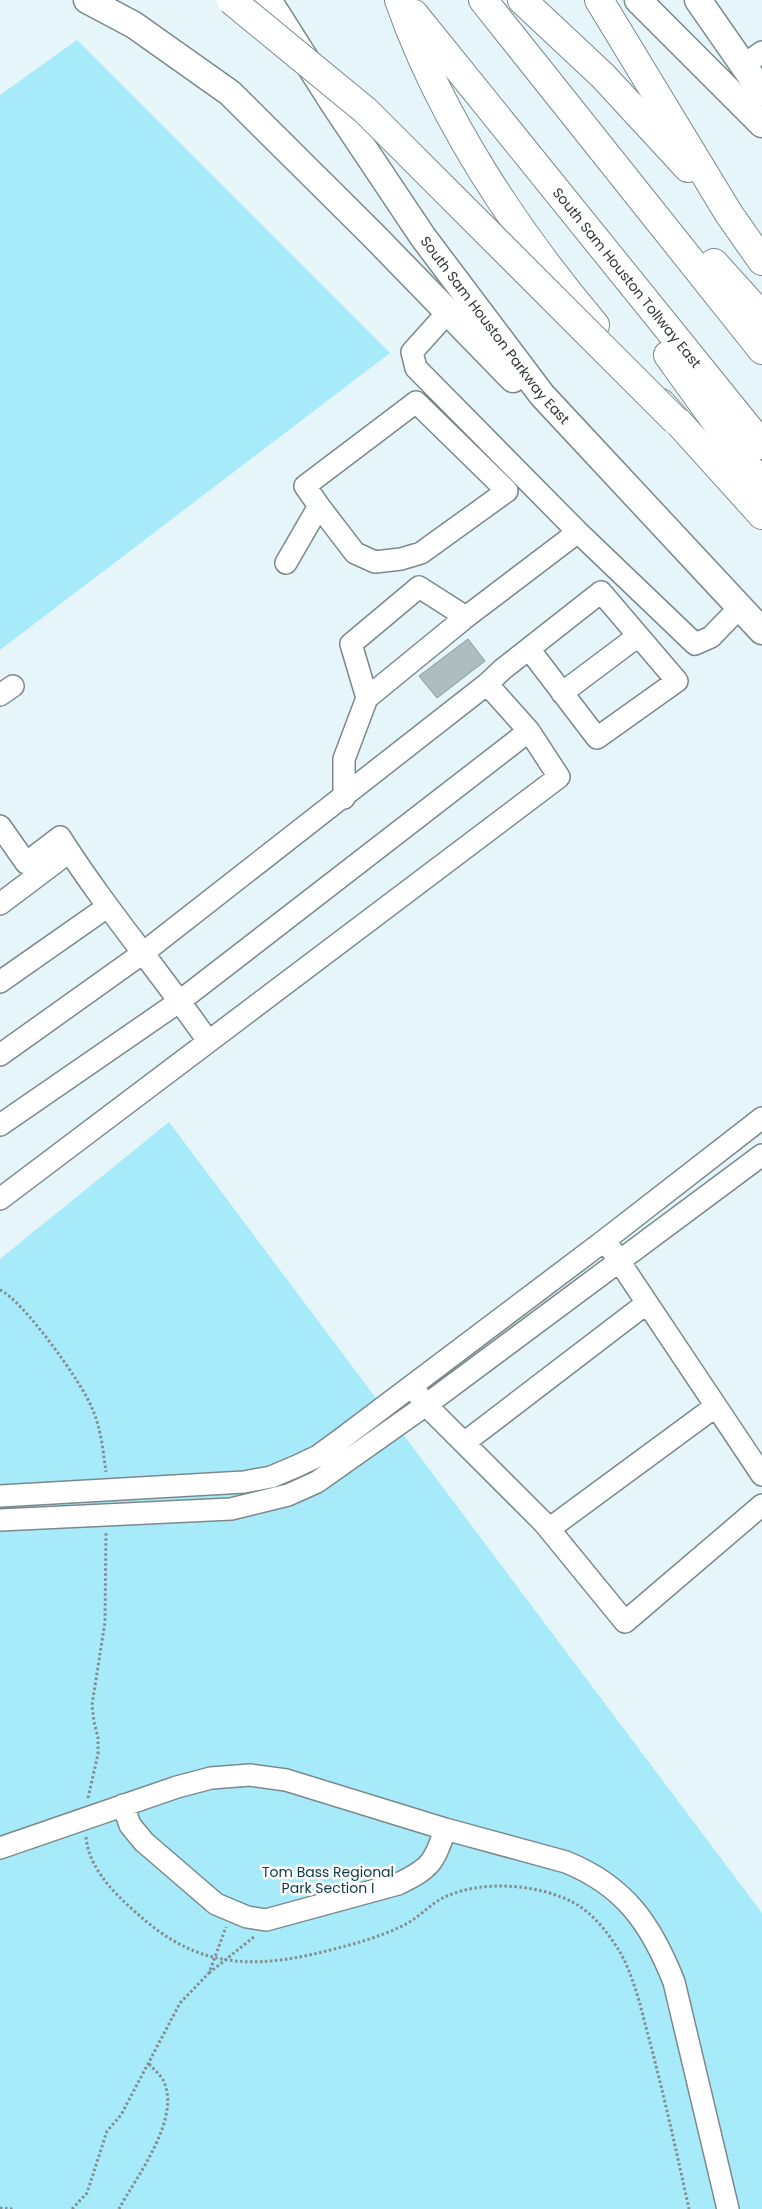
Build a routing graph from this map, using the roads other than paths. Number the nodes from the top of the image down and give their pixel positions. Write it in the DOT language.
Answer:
graph roads {
  1 [pos="87,0"];
  2 [pos="231,0"];
  3 [pos="268,0"];
  4 [pos="399,0"];
  5 [pos="403,0"];
  6 [pos="483,0"];
  7 [pos="522,0"];
  8 [pos="599,0"];
  9 [pos="638,0"];
  10 [pos="698,0"];
  11 [pos="753,59"];
  12 [pos="557,92"];
  13 [pos="762,92"];
  14 [pos="491,111"];
  15 [pos="762,124"];
  16 [pos="729,214"];
  17 [pos="762,261"];
  18 [pos="448,312"];
  19 [pos="762,316"];
  20 [pos="762,350"];
  21 [pos="542,395"];
  22 [pos="676,421"];
  23 [pos="762,445"];
  24 [pos="762,486"];
  25 [pos="319,506"];
  26 [pos="762,515"];
  27 [pos="578,532"];
  28 [pos="286,563"];
  29 [pos="739,608"];
  30 [pos="466,617"];
  31 [pos="762,631"];
  32 [pos="638,636"];
  33 [pos="529,649"];
  34 [pos="487,684"];
  35 [pos="562,693"];
  36 [pos="367,698"];
  37 [pos="529,731"];
  38 [pos="344,798"];
  39 [pos="0,826"];
  40 [pos="69,852"];
  41 [pos="0,904"];
  42 [pos="107,907"];
  43 [pos="143,953"];
  44 [pos="0,982"];
  45 [pos="180,1001"];
  46 [pos="208,1041"];
  47 [pos="0,1055"];
  48 [pos="762,1118"];
  49 [pos="0,1126"];
  50 [pos="762,1155"];
  51 [pos="0,1199"];
  52 [pos="605,1240"];
  53 [pos="619,1261"];
  54 [pos="647,1303"];
  55 [pos="413,1387"];
  56 [pos="426,1404"];
  57 [pos="716,1406"];
  58 [pos="464,1443"];
  59 [pos="762,1475"];
  60 [pos="113,1490"];
  61 [pos="0,1496"];
  62 [pos="762,1505"];
  63 [pos="119,1514"];
  64 [pos="0,1520"];
  65 [pos="549,1530"];
  66 [pos="123,1805"];
  67 [pos="445,1829"];
  68 [pos="0,1848"];
  69 [pos="728,2209"];
  1 -- 18 [label="main road"];
  2 -- 22 [label="highway, bridge"];
  3 -- 21 [label="main road, South Sam Houston Parkway East"];
  4 -- 22 [label="highway, bridge"];
  5 -- 14 [label="highway"];
  6 -- 12 [label="highway"];
  7 -- 16 [label="highway"];
  8 -- 16 [label="highway"];
  9 -- 15 [label="main road"];
  10 -- 11 [label="main road"];
  11 -- 13 [label="main road"];
  12 -- 19 [label="highway"];
  12 -- 20 [label="highway"];
  14 -- 23 [label="highway, South Sam Houston Tollway East"];
  14 -- 24 [label="highway"];
  16 -- 17 [label="highway"];
  18 -- 21 [label="main road"];
  18 -- 27 [label="lane"];
  21 -- 29 [label="main road, South Sam Houston Parkway East"];
  22 -- 26 [label="highway"];
  25 -- 25 [label="lane"];
  25 -- 28 [label="lane"];
  27 -- 29 [label="lane"];
  27 -- 30 [label="lane"];
  29 -- 31 [label="main road, South Sam Houston Parkway East"];
  30 -- 36 [label="lane"];
  30 -- 36 [label="lane"];
  32 -- 33 [label="lane"];
  32 -- 35 [label="lane"];
  32 -- 35 [label="lane"];
  33 -- 34 [label="lane"];
  33 -- 35 [label="lane"];
  34 -- 37 [label="lane"];
  34 -- 38 [label="lane"];
  36 -- 38 [label="lane"];
  37 -- 45 [label="lane"];
  37 -- 46 [label="lane"];
  38 -- 43 [label="lane"];
  39 -- 40 [label="lane"];
  40 -- 41 [label="lane"];
  40 -- 42 [label="lane"];
  42 -- 43 [label="lane"];
  42 -- 44 [label="lane"];
  43 -- 45 [label="lane"];
  43 -- 47 [label="lane"];
  45 -- 46 [label="lane"];
  45 -- 49 [label="lane"];
  46 -- 51 [label="lane"];
  48 -- 52 [label="lane"];
  50 -- 53 [label="lane"];
  52 -- 53 [label="lane"];
  52 -- 55 [label="lane"];
  53 -- 54 [label="lane"];
  53 -- 56 [label="lane"];
  54 -- 57 [label="lane"];
  54 -- 58 [label="lane"];
  55 -- 56 [label="lane"];
  55 -- 60 [label="lane"];
  56 -- 58 [label="lane"];
  56 -- 63 [label="lane"];
  57 -- 59 [label="lane"];
  57 -- 65 [label="lane"];
  58 -- 65 [label="lane"];
  60 -- 61 [label="lane"];
  60 -- 63 [label="lane"];
  62 -- 65 [label="lane"];
  63 -- 64 [label="lane"];
  66 -- 67 [label="lane"];
  66 -- 67 [label="lane"];
  66 -- 68 [label="lane"];
  67 -- 69 [label="lane"];
}
